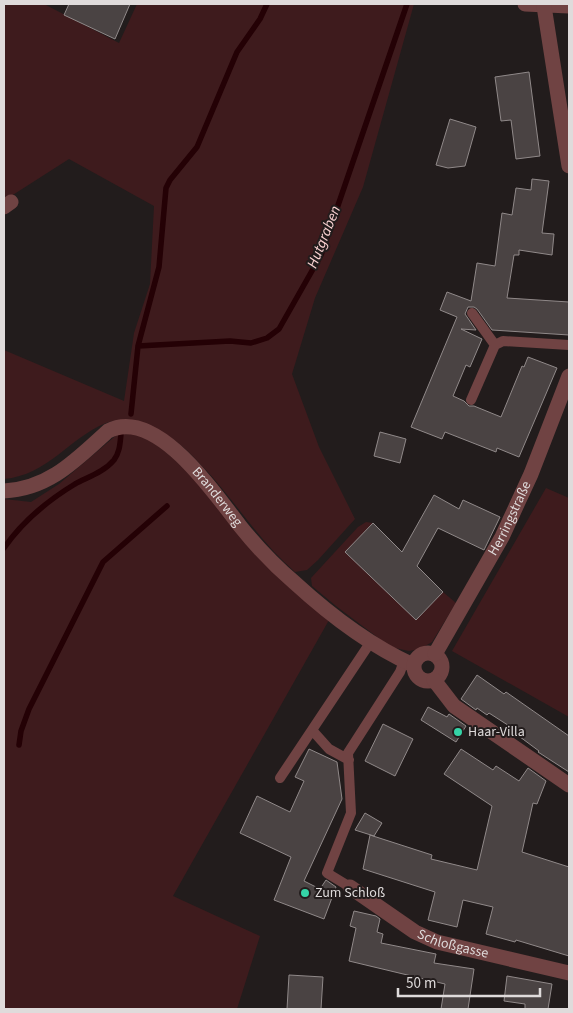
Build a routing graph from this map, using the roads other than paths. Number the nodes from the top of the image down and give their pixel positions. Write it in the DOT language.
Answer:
graph roads {
  1 [pos="525,4"];
  2 [pos="544,6"];
  3 [pos="569,6"];
  4 [pos="569,166"];
  5 [pos="472,313"];
  6 [pos="495,345"];
  7 [pos="569,345"];
  8 [pos="569,376"];
  9 [pos="471,400"];
  10 [pos="4,491"];
  11 [pos="370,642"];
  12 [pos="435,654"];
  13 [pos="408,663"];
  14 [pos="434,680"];
  15 [pos="312,730"];
  16 [pos="349,760"];
  17 [pos="280,778"];
  18 [pos="569,786"];
  19 [pos="350,887"];
  20 [pos="569,973"];
  1 -- 2 [label="street"];
  2 -- 3 [label="street"];
  2 -- 4 [label="street"];
  5 -- 6 [label="lane"];
  6 -- 7 [label="lane"];
  6 -- 9 [label="lane"];
  8 -- 12 [label="street, Herringstraße"];
  10 -- 11 [label="street, Branderweg"];
  11 -- 13 [label="street, Branderweg"];
  11 -- 15 [label="lane"];
  12 -- 13 [label="street"];
  12 -- 14 [label="street"];
  13 -- 14 [label="street, Branderweg"];
  13 -- 16 [label="lane"];
  14 -- 18 [label="street, Branderweg"];
  15 -- 16 [label="lane"];
  15 -- 17 [label="lane"];
  16 -- 19 [label="lane"];
  19 -- 20 [label="street, Schloßgasse"];
}
